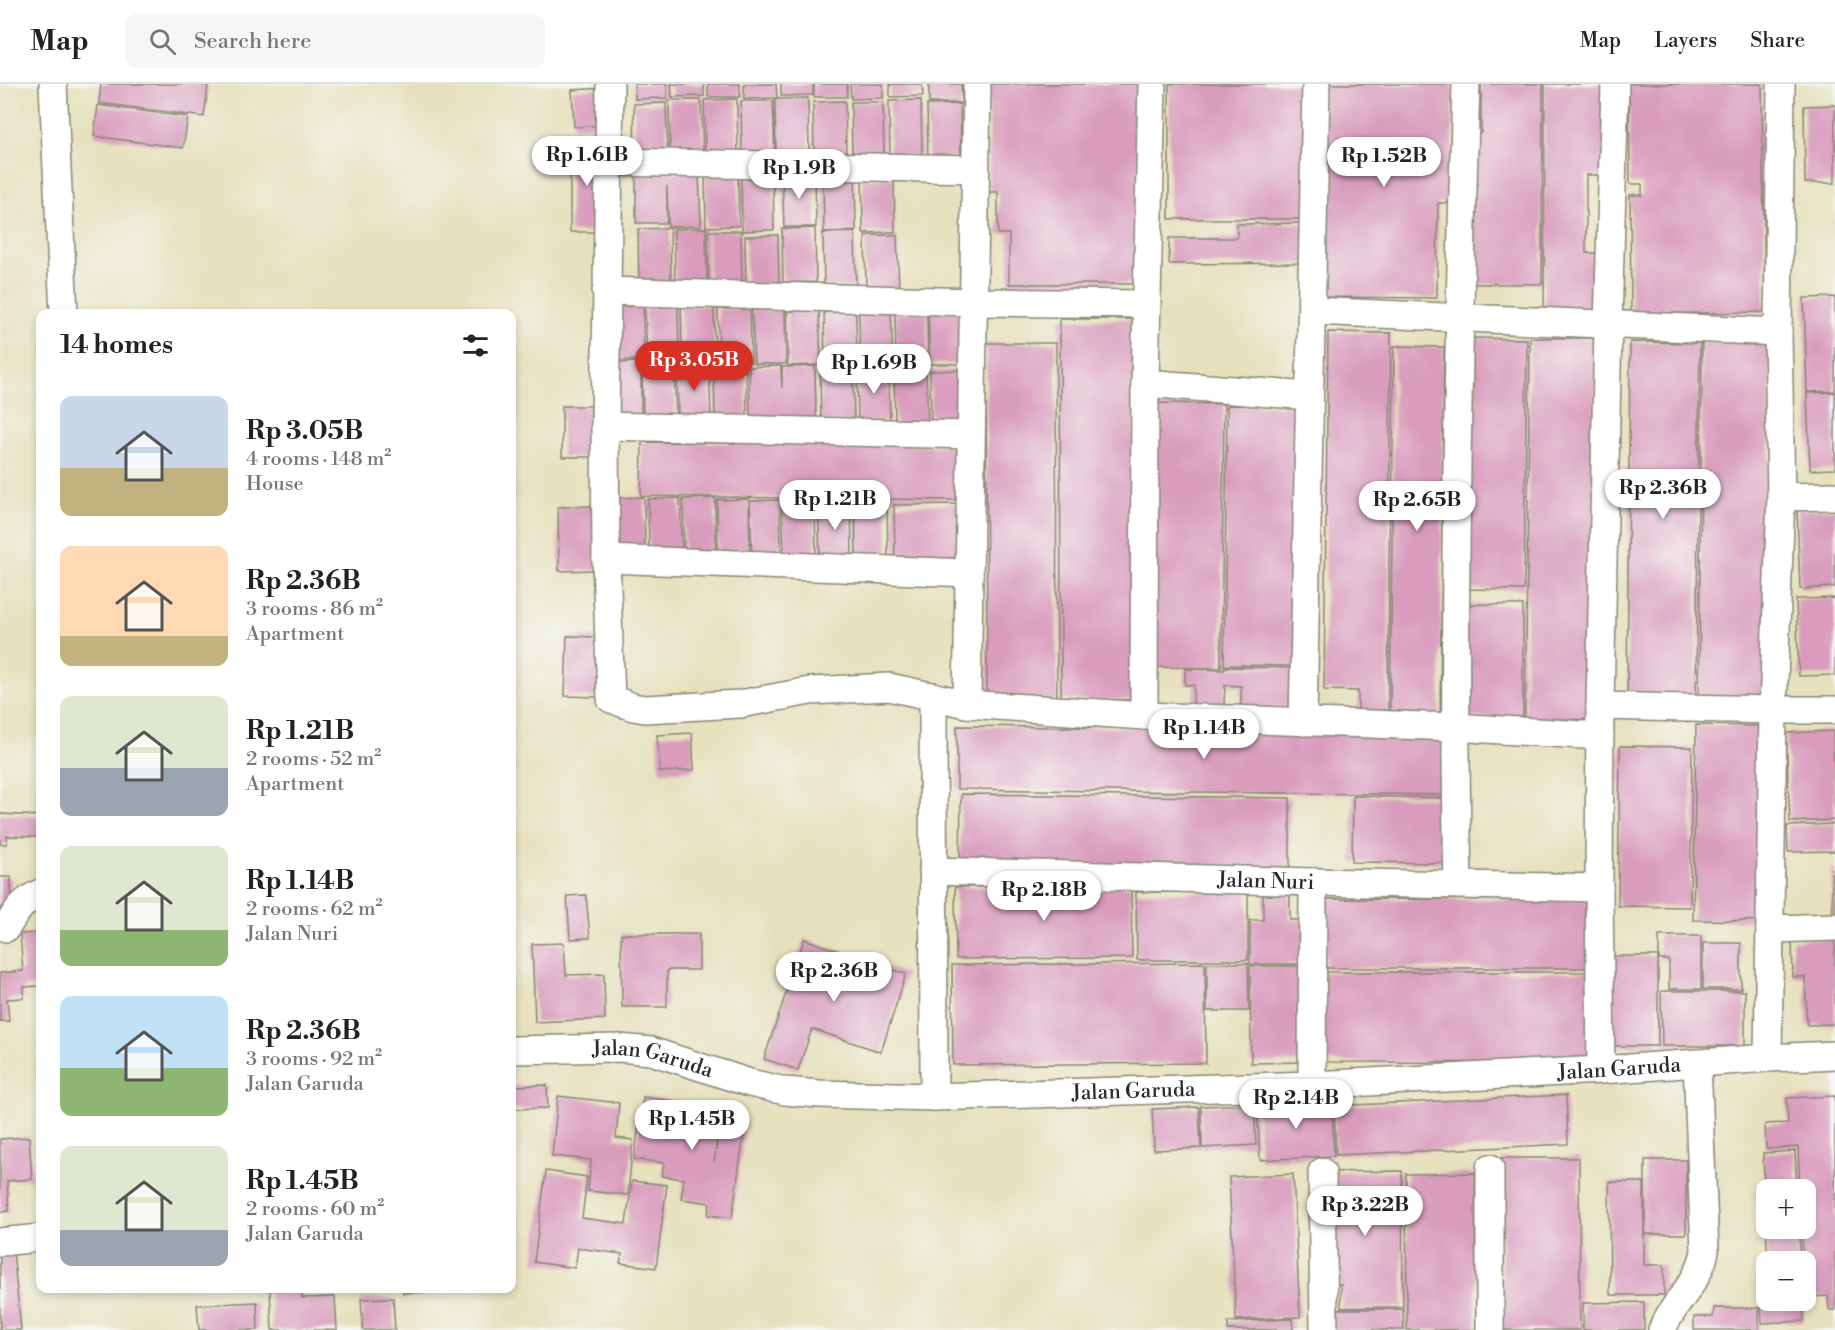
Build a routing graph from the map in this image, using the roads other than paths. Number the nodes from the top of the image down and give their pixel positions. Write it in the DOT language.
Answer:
graph roads {
  1 [pos="53,84"];
  2 [pos="610,84"];
  3 [pos="976,84"];
  4 [pos="1152,84"];
  5 [pos="1316,84"];
  6 [pos="1466,84"];
  7 [pos="1616,84"];
  8 [pos="1781,84"];
  9 [pos="609,162"];
  10 [pos="975,168"];
  11 [pos="606,291"];
  12 [pos="973,302"];
  13 [pos="1148,304"];
  14 [pos="64,309"];
  15 [pos="1312,310"];
  16 [pos="1459,318"];
  17 [pos="1608,324"];
  18 [pos="1778,332"];
  19 [pos="1144,383"];
  20 [pos="1309,396"];
  21 [pos="605,426"];
  22 [pos="971,435"];
  23 [pos="1835,496"];
  24 [pos="1781,497"];
  25 [pos="606,559"];
  26 [pos="969,573"];
  27 [pos="933,696"];
  28 [pos="967,704"];
  29 [pos="1600,706"];
  30 [pos="1773,710"];
  31 [pos="1835,710"];
  32 [pos="1144,716"];
  33 [pos="1303,722"];
  34 [pos="1454,727"];
  35 [pos="1600,736"];
  36 [pos="933,871"];
  37 [pos="1313,882"];
  38 [pos="1458,885"];
  39 [pos="1599,888"];
  40 [pos="36,895"];
  41 [pos="1835,927"];
  42 [pos="6,928"];
  43 [pos="1770,929"];
  44 [pos="516,1050"];
  45 [pos="1835,1055"];
  46 [pos="1768,1058"];
  47 [pos="1696,1064"];
  48 [pos="1601,1070"];
  49 [pos="1312,1085"];
  50 [pos="934,1097"];
  51 [pos="1490,1168"];
  52 [pos="1322,1172"];
  53 [pos="36,1238"];
  54 [pos="0,1242"];
  55 [pos="1323,1330"];
  56 [pos="1490,1330"];
  57 [pos="1662,1330"];
  1 -- 14 [label="street"];
  2 -- 9 [label="street"];
  3 -- 10 [label="street"];
  4 -- 13 [label="street"];
  5 -- 15 [label="street"];
  6 -- 16 [label="street"];
  7 -- 17 [label="street"];
  8 -- 18 [label="street"];
  9 -- 10 [label="street"];
  9 -- 11 [label="street"];
  10 -- 12 [label="street"];
  11 -- 12 [label="street"];
  11 -- 21 [label="street"];
  12 -- 13 [label="street"];
  12 -- 22 [label="street"];
  13 -- 19 [label="street"];
  15 -- 16 [label="street"];
  15 -- 20 [label="street"];
  16 -- 17 [label="street"];
  16 -- 34 [label="street"];
  17 -- 18 [label="street"];
  17 -- 29 [label="street"];
  18 -- 24 [label="street"];
  19 -- 20 [label="street"];
  19 -- 32 [label="street"];
  20 -- 33 [label="street"];
  21 -- 22 [label="street"];
  21 -- 25 [label="street"];
  22 -- 26 [label="street"];
  23 -- 24 [label="street"];
  24 -- 30 [label="street"];
  25 -- 26 [label="street"];
  25 -- 27 [label="street"];
  26 -- 28 [label="street"];
  27 -- 28 [label="street"];
  27 -- 36 [label="street"];
  28 -- 32 [label="street"];
  29 -- 30 [label="street"];
  29 -- 35 [label="street"];
  30 -- 31 [label="street"];
  30 -- 43 [label="street"];
  32 -- 33 [label="street"];
  33 -- 34 [label="street"];
  34 -- 35 [label="street"];
  34 -- 38 [label="street"];
  35 -- 39 [label="street"];
  36 -- 37 [label="street, Jalan Nuri"];
  36 -- 50 [label="street"];
  37 -- 38 [label="street, Jalan Nuri"];
  37 -- 49 [label="street"];
  38 -- 39 [label="street, Jalan Nuri"];
  39 -- 48 [label="street"];
  40 -- 42 [label="street"];
  41 -- 43 [label="street"];
  43 -- 46 [label="street"];
  44 -- 50 [label="street, Jalan Garuda"];
  45 -- 46 [label="street, Jalan Garuda"];
  46 -- 47 [label="street, Jalan Garuda"];
  47 -- 48 [label="street, Jalan Garuda"];
  47 -- 57 [label="street"];
  48 -- 49 [label="street, Jalan Garuda"];
  49 -- 50 [label="street, Jalan Garuda"];
  51 -- 56 [label="street"];
  52 -- 55 [label="street"];
  53 -- 54 [label="street"];
}
